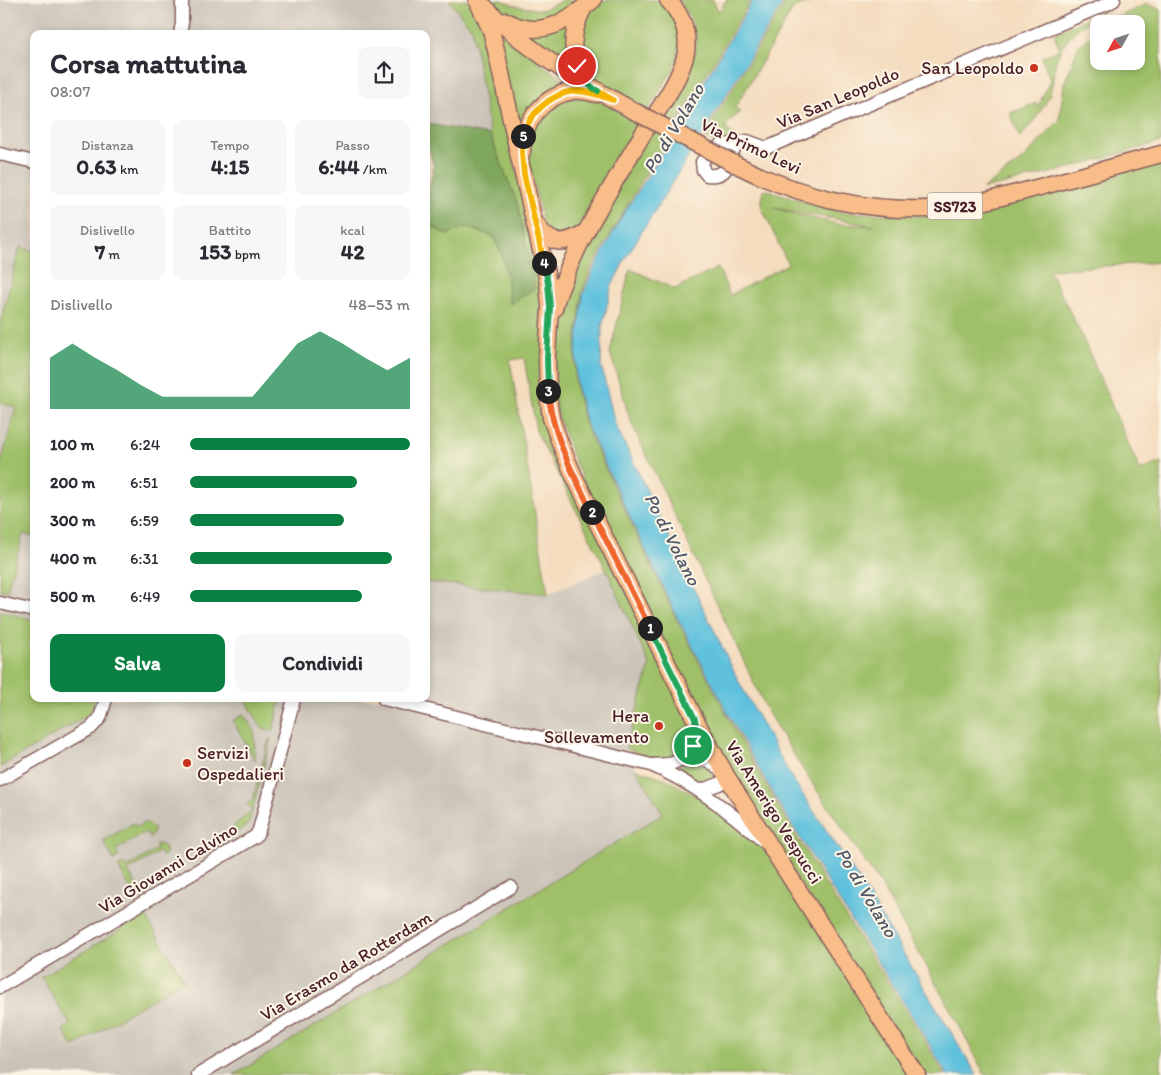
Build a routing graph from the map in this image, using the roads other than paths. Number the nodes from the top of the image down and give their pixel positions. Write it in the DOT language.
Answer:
graph roads {
  1 [pos="182,0"];
  2 [pos="668,0"];
  3 [pos="1114,0"];
  4 [pos="481,3"];
  5 [pos="588,4"];
  6 [pos="181,30"];
  7 [pos="587,85"];
  8 [pos="613,100"];
  9 [pos="740,142"];
  10 [pos="0,154"];
  11 [pos="1161,154"];
  12 [pos="30,161"];
  13 [pos="524,174"];
  14 [pos="535,224"];
  15 [pos="584,233"];
  16 [pos="545,268"];
  17 [pos="549,333"];
  18 [pos="0,603"];
  19 [pos="30,610"];
  20 [pos="105,702"];
  21 [pos="293,702"];
  22 [pos="396,702"];
  23 [pos="695,719"];
  24 [pos="681,760"];
  25 [pos="651,765"];
  26 [pos="727,777"];
  27 [pos="0,780"];
  28 [pos="699,791"];
  29 [pos="772,849"];
  30 [pos="511,887"];
  31 [pos="0,987"];
  32 [pos="198,1075"];
  33 [pos="918,1075"];
  1 -- 6 [label="street"];
  2 -- 15 [label="main road"];
  3 -- 9 [label="street, Via San Leopoldo"];
  4 -- 5 [label="main road"];
  4 -- 7 [label="main road, Via Primo Levi / SS723"];
  4 -- 13 [label="main road"];
  5 -- 7 [label="main road"];
  7 -- 8 [label="main road, Via Primo Levi / SS723"];
  8 -- 11 [label="main road, Via Primo Levi / SS723, bridge"];
  8 -- 13 [label="main road"];
  10 -- 12 [label="street"];
  13 -- 14 [label="main road"];
  14 -- 15 [label="main road"];
  14 -- 16 [label="main road"];
  15 -- 16 [label="main road"];
  15 -- 17 [label="main road"];
  16 -- 17 [label="main road"];
  17 -- 23 [label="main road, Via Amerigo Vespucci"];
  18 -- 19 [label="street"];
  20 -- 27 [label="street"];
  21 -- 31 [label="street, Via Giovanni Calvino"];
  22 -- 25 [label="street"];
  23 -- 24 [label="street"];
  23 -- 26 [label="main road, Via Amerigo Vespucci"];
  24 -- 25 [label="street"];
  24 -- 26 [label="street"];
  25 -- 28 [label="street"];
  26 -- 28 [label="street"];
  26 -- 29 [label="main road, Via Amerigo Vespucci"];
  28 -- 29 [label="street"];
  29 -- 33 [label="main road, Via Amerigo Vespucci"];
  30 -- 32 [label="street, Via Erasmo da Rotterdam"];
}
